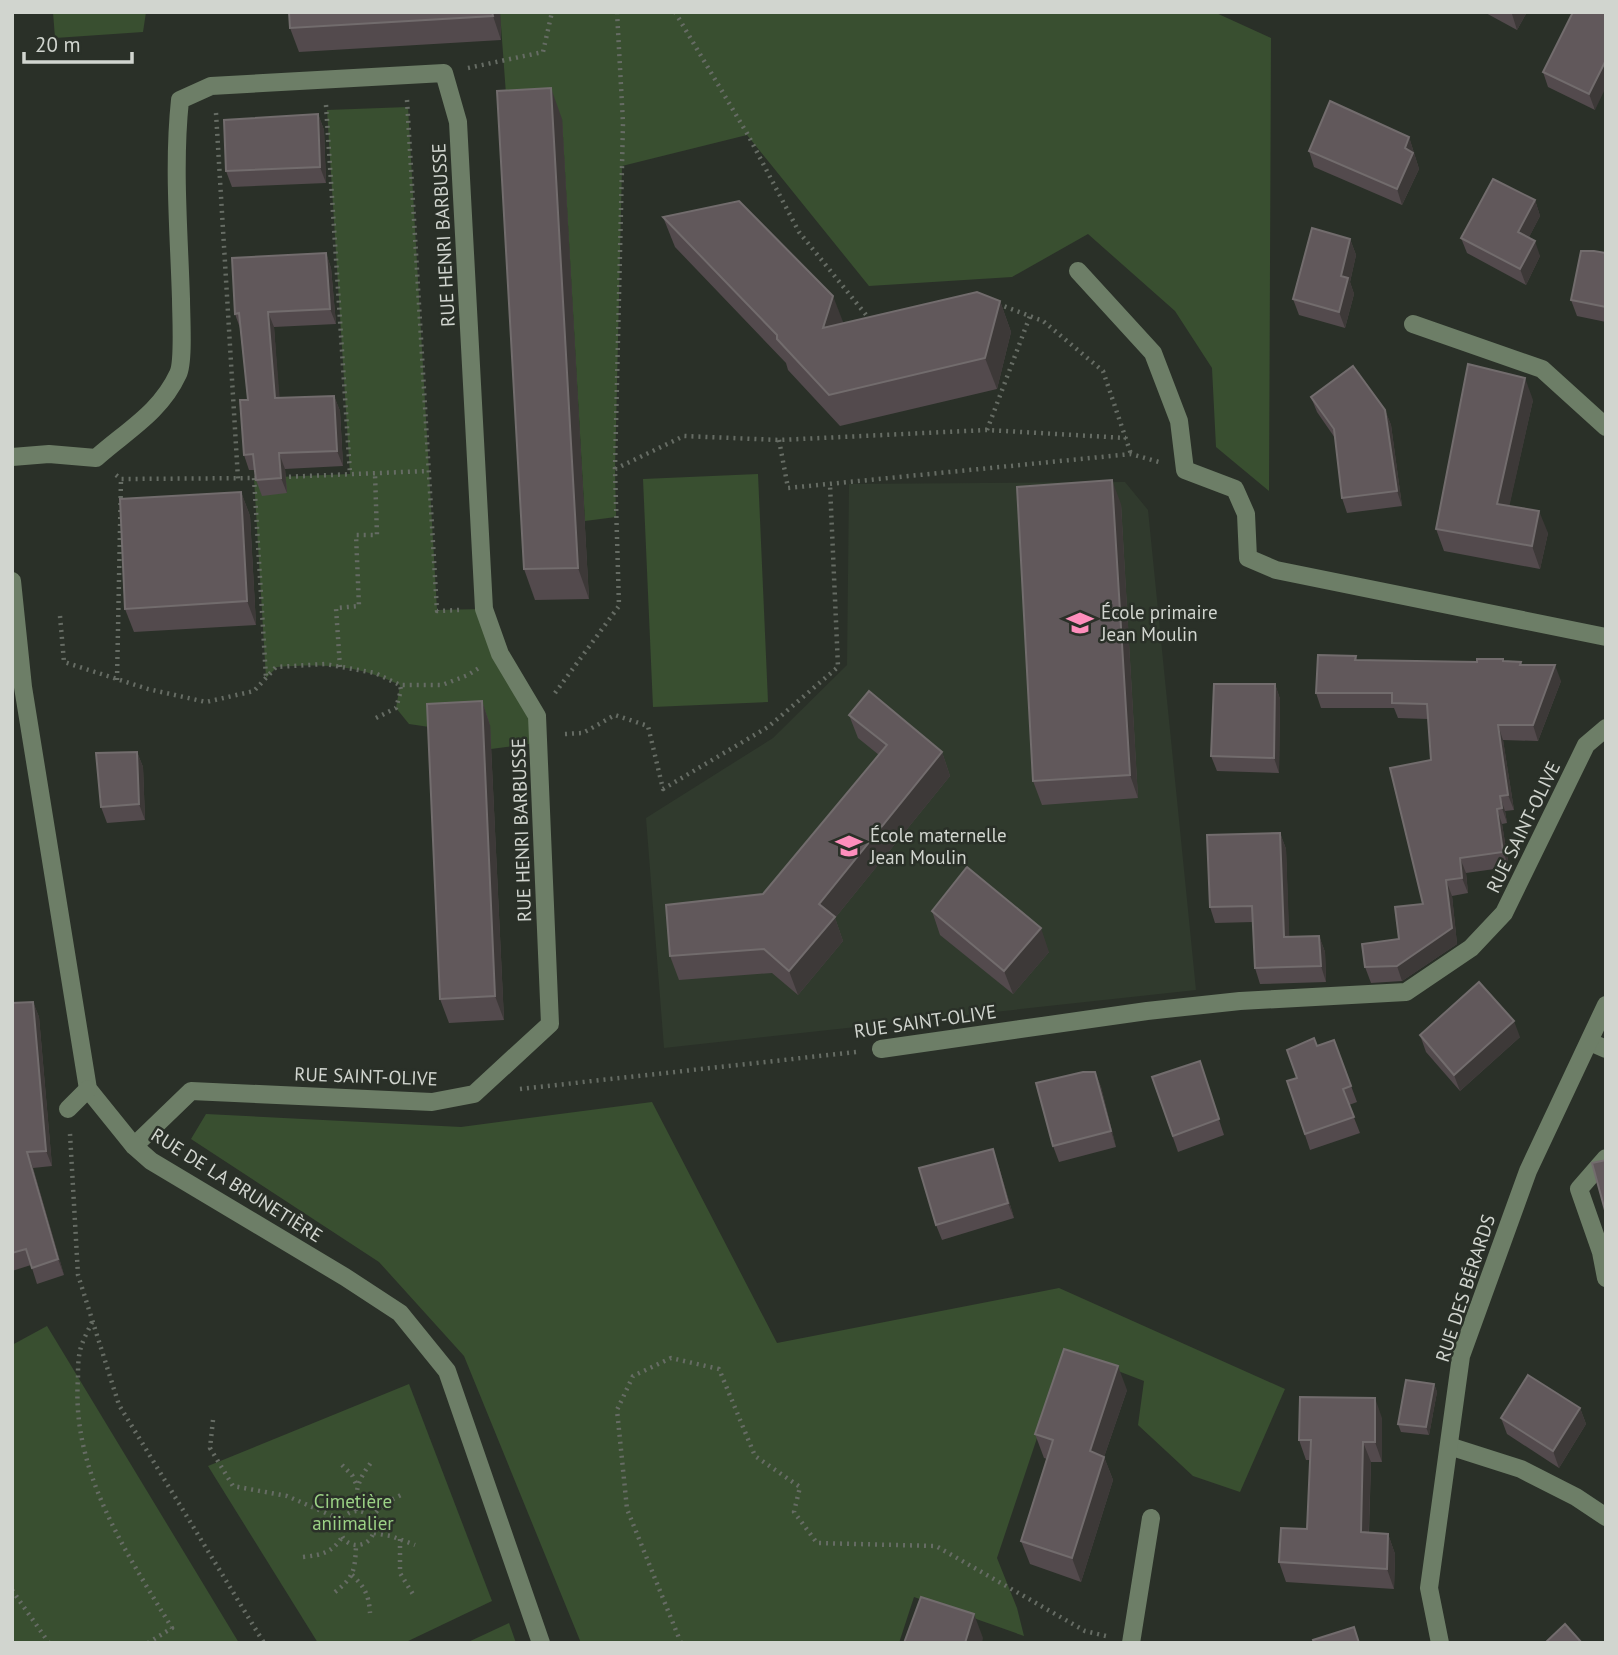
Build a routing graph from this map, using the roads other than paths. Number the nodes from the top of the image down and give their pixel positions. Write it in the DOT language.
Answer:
graph roads {
  1 [pos="1078,271"];
  2 [pos="1413,324"];
  3 [pos="1606,427"];
  4 [pos="12,457"];
  5 [pos="12,581"];
  6 [pos="1606,637"];
  7 [pos="1606,728"];
  8 [pos="1606,1005"];
  9 [pos="1598,1046"];
  10 [pos="881,1049"];
  11 [pos="88,1089"];
  12 [pos="474,1094"];
  13 [pos="68,1109"];
  14 [pos="134,1146"];
  15 [pos="1606,1158"];
  16 [pos="1606,1278"];
  17 [pos="1449,1446"];
  18 [pos="1606,1517"];
  19 [pos="1151,1518"];
  20 [pos="1131,1642"];
  21 [pos="541,1643"];
  22 [pos="1440,1643"];
  1 -- 6 [label="street"];
  2 -- 3 [label="street"];
  4 -- 12 [label="street, RUE HENRI BARBUSSE"];
  5 -- 11 [label="street, RUE DE LA BRUNETIÈRE"];
  7 -- 10 [label="street, RUE SAINT-OLIVE"];
  8 -- 9 [label="street, RUE DES BÉRARDS"];
  9 -- 17 [label="street, RUE DES BÉRARDS"];
  11 -- 13 [label="street"];
  11 -- 14 [label="street, RUE DE LA BRUNETIÈRE"];
  12 -- 14 [label="street, RUE SAINT-OLIVE"];
  14 -- 21 [label="street, RUE DE LA BRUNETIÈRE"];
  15 -- 16 [label="street"];
  17 -- 18 [label="street"];
  17 -- 22 [label="street, RUE DES BÉRARDS"];
  19 -- 20 [label="street"];
}
